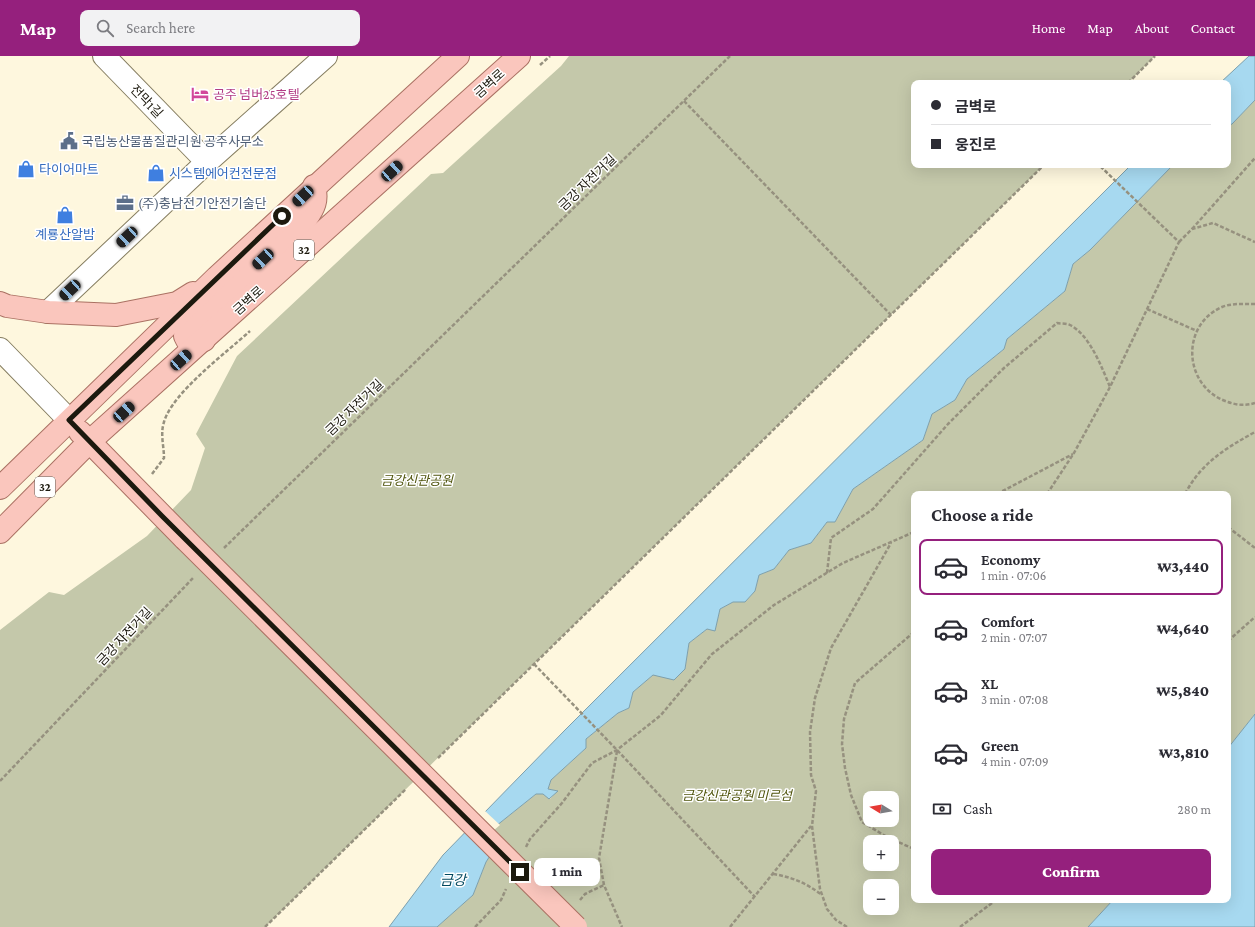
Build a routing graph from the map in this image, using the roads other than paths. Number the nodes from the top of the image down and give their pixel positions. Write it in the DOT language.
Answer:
graph roads {
  1 [pos="104,56"];
  2 [pos="326,56"];
  3 [pos="519,56"];
  4 [pos="448,59"];
  5 [pos="207,162"];
  6 [pos="314,186"];
  7 [pos="217,277"];
  8 [pos="0,303"];
  9 [pos="48,312"];
  10 [pos="204,340"];
  11 [pos="0,349"];
  12 [pos="69,420"];
  13 [pos="89,442"];
  14 [pos="0,488"];
  15 [pos="0,532"];
  16 [pos="576,927"];
  1 -- 5 [label="street, 전막1길"];
  2 -- 5 [label="street"];
  3 -- 10 [label="main road, 금벽로 / 32"];
  4 -- 6 [label="main road, 32"];
  5 -- 9 [label="street"];
  6 -- 7 [label="main road, 32"];
  6 -- 10 [label="main road"];
  7 -- 9 [label="main road"];
  7 -- 12 [label="main road, 32"];
  8 -- 9 [label="main road"];
  10 -- 13 [label="main road, 금벽로 / 32"];
  11 -- 12 [label="street"];
  12 -- 13 [label="main road"];
  12 -- 14 [label="main road, 32"];
  13 -- 15 [label="main road, 금벽로 / 32"];
  13 -- 16 [label="main road, bridge"];
}
